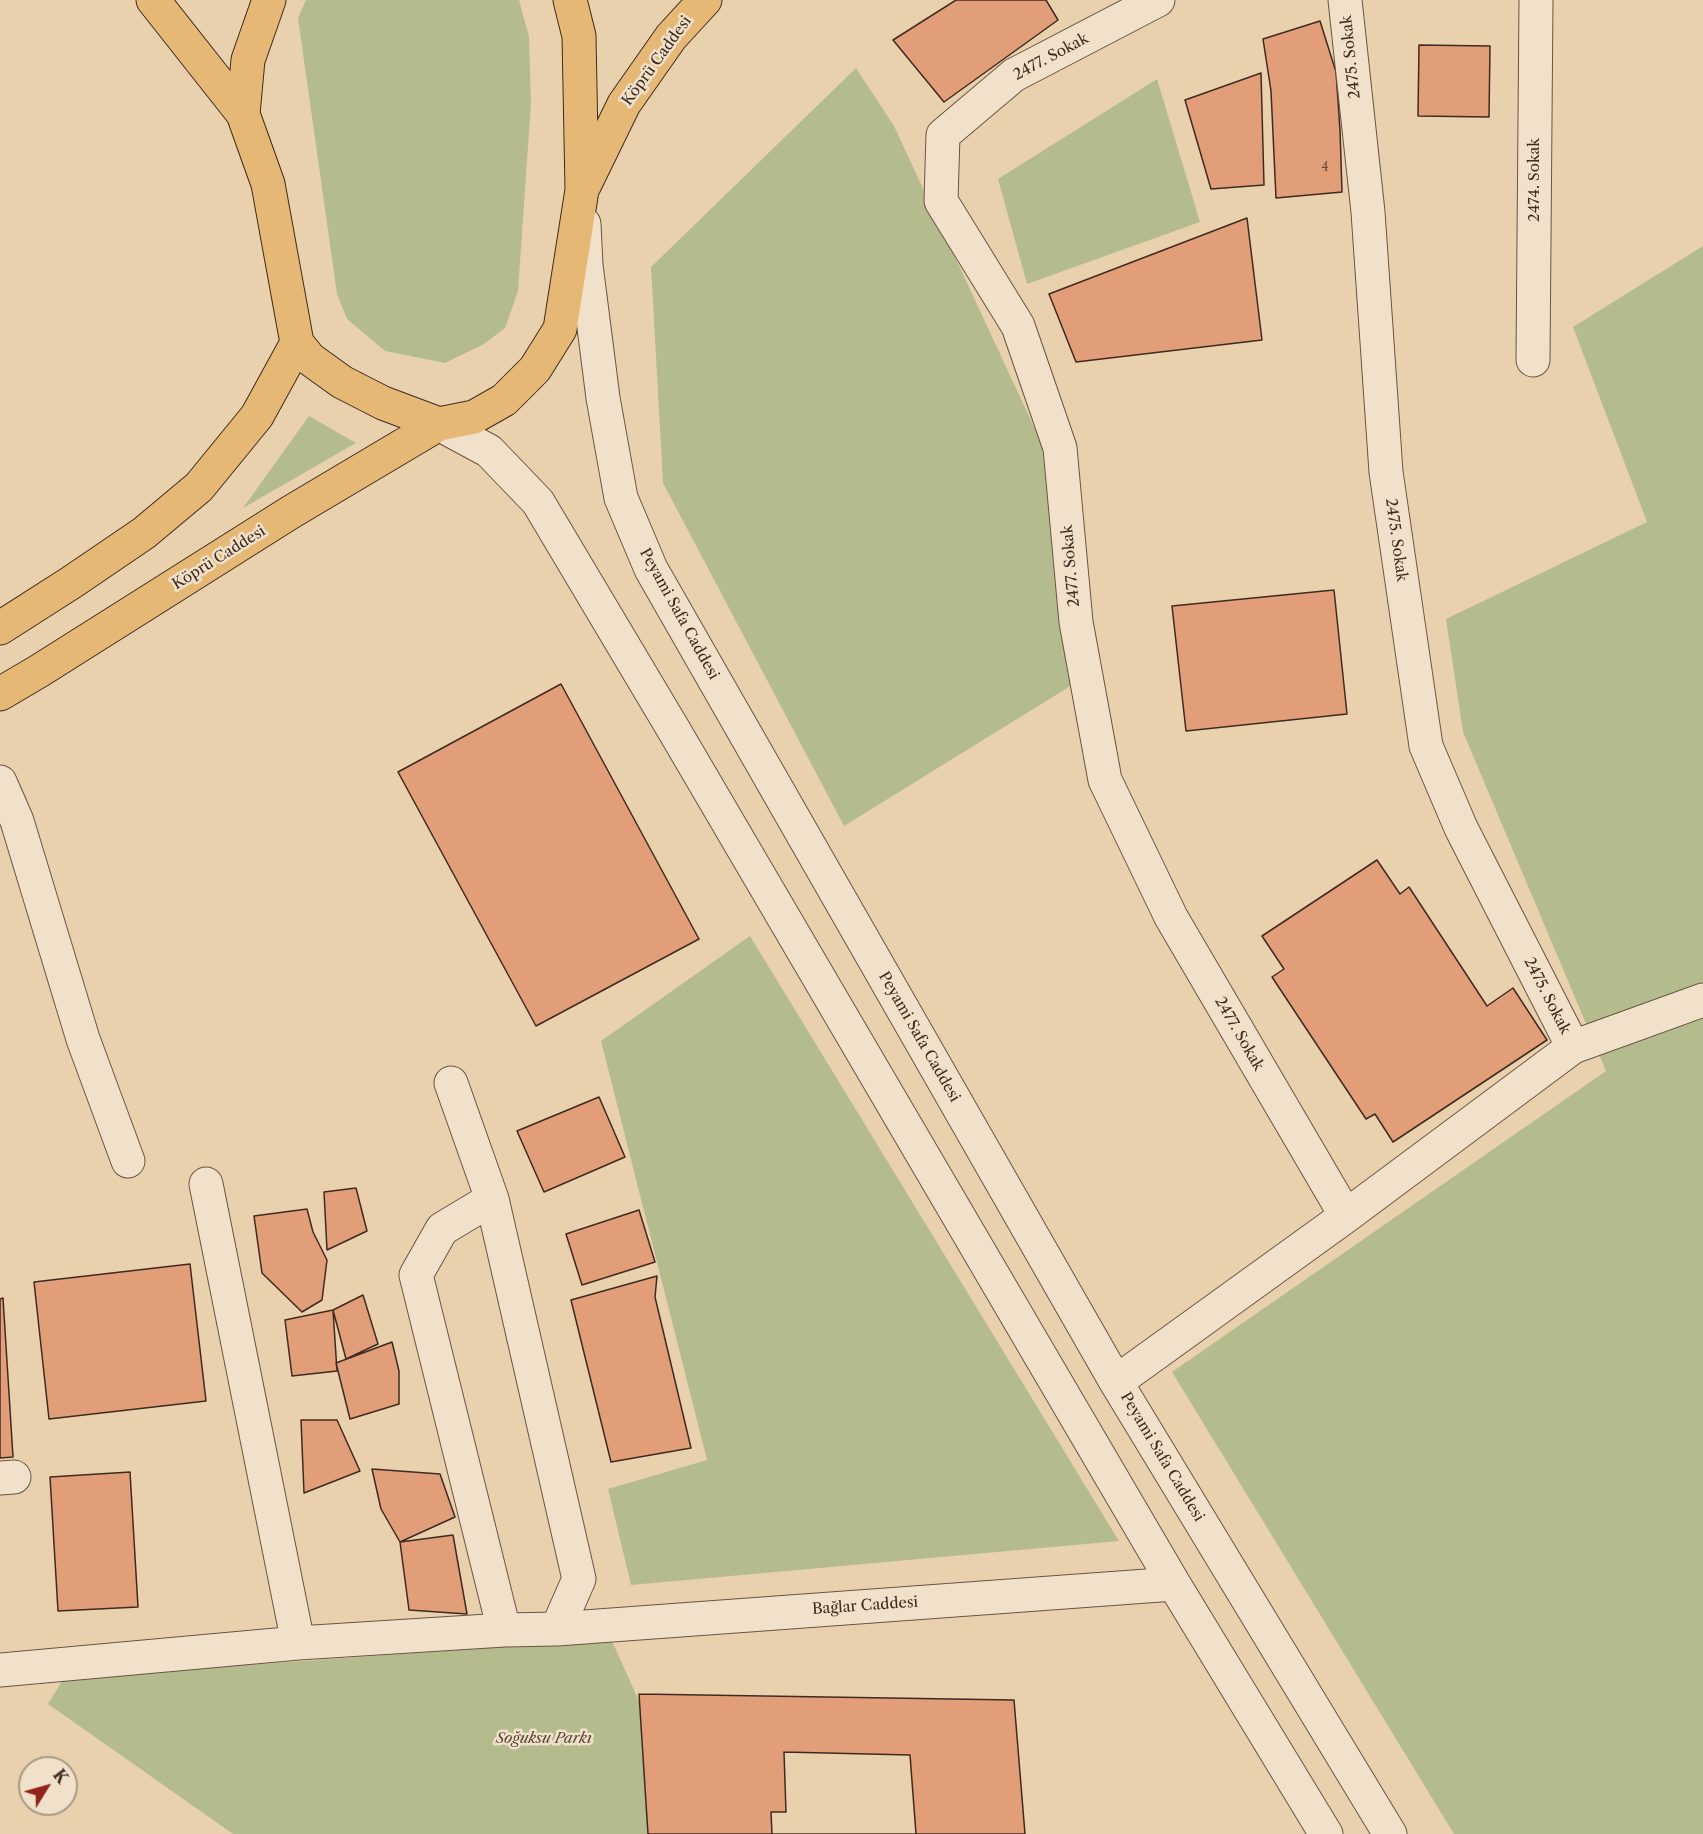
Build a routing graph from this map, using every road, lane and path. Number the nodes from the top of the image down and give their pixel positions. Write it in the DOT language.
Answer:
graph roads {
  1 [pos="153,0"];
  2 [pos="269,0"];
  3 [pos="570,0"];
  4 [pos="705,0"];
  5 [pos="1158,0"];
  6 [pos="1345,0"];
  7 [pos="1536,0"];
  8 [pos="243,114"];
  9 [pos="582,190"];
  10 [pos="297,343"];
  11 [pos="1533,360"];
  12 [pos="439,424"];
  13 [pos="0,628"];
  14 [pos="0,694"];
  15 [pos="0,782"];
  16 [pos="1703,1000"];
  17 [pos="1573,1047"];
  18 [pos="450,1083"];
  19 [pos="128,1161"];
  20 [pos="206,1184"];
  21 [pos="492,1199"];
  22 [pos="1346,1216"];
  23 [pos="1116,1382"];
  24 [pos="1174,1584"];
  25 [pos="557,1629"];
  26 [pos="504,1630"];
  27 [pos="298,1643"];
  28 [pos="0,1670"];
  29 [pos="1326,1834"];
  30 [pos="1390,1834"];
  1 -- 8 [label="main road"];
  2 -- 8 [label="main road"];
  3 -- 9 [label="main road"];
  4 -- 9 [label="main road, Köprü Caddesi"];
  5 -- 22 [label="street, 2477. Sokak"];
  6 -- 17 [label="street, 2475. Sokak"];
  7 -- 11 [label="street, 2474. Sokak"];
  8 -- 10 [label="main road"];
  9 -- 12 [label="main road"];
  9 -- 23 [label="street, Peyami Safa Caddesi"];
  10 -- 12 [label="main road"];
  10 -- 13 [label="main road"];
  12 -- 14 [label="main road, Köprü Caddesi"];
  12 -- 24 [label="street"];
  15 -- 19 [label="street"];
  16 -- 17 [label="street"];
  17 -- 22 [label="street"];
  18 -- 21 [label="street"];
  20 -- 27 [label="street"];
  21 -- 25 [label="street"];
  21 -- 26 [label="street"];
  22 -- 23 [label="street"];
  23 -- 30 [label="street, Peyami Safa Caddesi"];
  24 -- 25 [label="street, Bağlar Caddesi"];
  24 -- 29 [label="street"];
  25 -- 26 [label="street, Bağlar Caddesi"];
  26 -- 27 [label="street, Bağlar Caddesi"];
  27 -- 28 [label="street, Bağlar Caddesi"];
}
